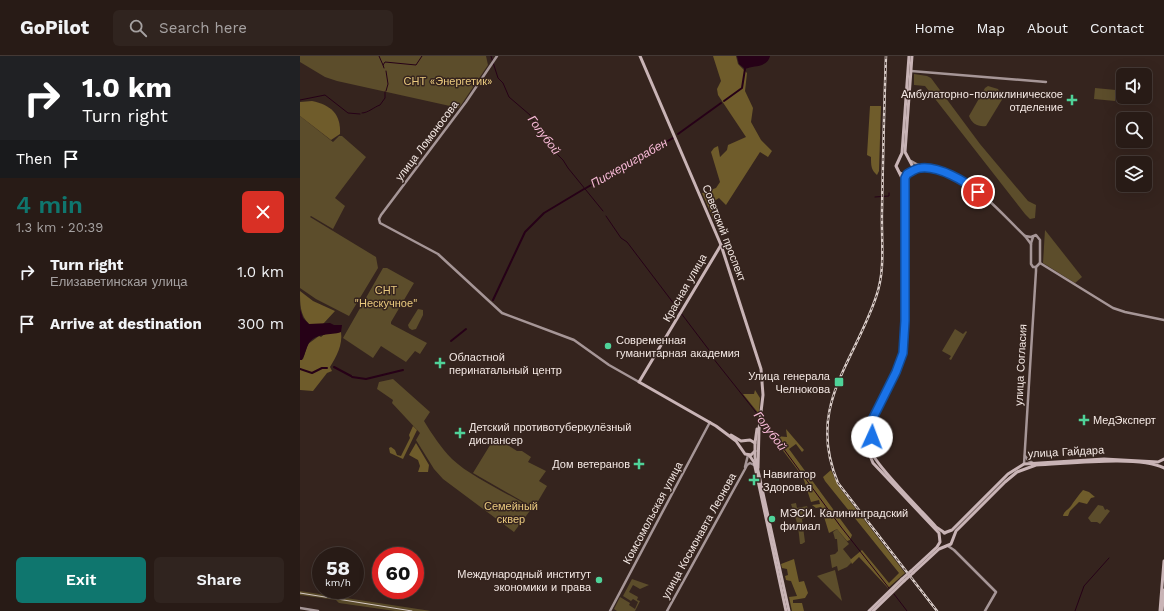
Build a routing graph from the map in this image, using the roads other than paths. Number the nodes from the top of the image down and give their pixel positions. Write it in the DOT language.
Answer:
graph roads {
  1 [pos="640,56"];
  2 [pos="910,56"];
  3 [pos="496,57"];
  4 [pos="911,71"];
  5 [pos="1046,82"];
  6 [pos="899,160"];
  7 [pos="910,160"];
  8 [pos="923,168"];
  9 [pos="911,172"];
  10 [pos="900,173"];
  11 [pos="907,174"];
  12 [pos="1025,236"];
  13 [pos="1033,237"];
  14 [pos="1031,244"];
  15 [pos="721,245"];
  16 [pos="717,251"];
  17 [pos="723,251"];
  18 [pos="1040,263"];
  19 [pos="1036,267"];
  20 [pos="1164,320"];
  21 [pos="639,382"];
  22 [pos="710,422"];
  23 [pos="759,423"];
  24 [pos="864,430"];
  25 [pos="870,431"];
  26 [pos="727,434"];
  27 [pos="871,438"];
  28 [pos="863,439"];
  29 [pos="747,440"];
  30 [pos="755,443"];
  31 [pos="741,447"];
  32 [pos="755,451"];
  33 [pos="748,455"];
  34 [pos="1024,455"];
  35 [pos="1164,459"];
  36 [pos="1033,462"];
  37 [pos="1024,464"];
  38 [pos="754,465"];
  39 [pos="758,468"];
  40 [pos="1025,468"];
  41 [pos="1164,468"];
  42 [pos="745,469"];
  43 [pos="890,478"];
  44 [pos="947,532"];
  45 [pos="940,538"];
  46 [pos="953,538"];
  47 [pos="940,542"];
  48 [pos="952,543"];
  49 [pos="947,546"];
  50 [pos="954,550"];
  51 [pos="1164,561"];
  52 [pos="912,572"];
  53 [pos="903,580"];
  54 [pos="1164,590"];
  55 [pos="300,609"];
  56 [pos="309,611"];
  57 [pos="318,611"];
  58 [pos="610,611"];
  59 [pos="667,611"];
  60 [pos="787,611"];
  61 [pos="869,611"];
  62 [pos="873,611"];
  63 [pos="985,611"];
  64 [pos="1161,611"];
  1 -- 15 [label="main road, Советский проспект"];
  2 -- 4 [label="main road"];
  2 -- 6 [label="main road"];
  3 -- 21 [label="main road, улица Ломоносова"];
  4 -- 5 [label="main road"];
  4 -- 7 [label="main road"];
  6 -- 7 [label="main road"];
  6 -- 10 [label="main road"];
  7 -- 8 [label="main road"];
  7 -- 9 [label="main road"];
  8 -- 9 [label="main road"];
  8 -- 12 [label="main road"];
  9 -- 11 [label="main road"];
  10 -- 11 [label="main road"];
  10 -- 24 [label="main road"];
  11 -- 25 [label="main road"];
  12 -- 13 [label="main road"];
  12 -- 14 [label="main road"];
  13 -- 14 [label="main road, улица Согласия"];
  13 -- 18 [label="main road"];
  14 -- 19 [label="main road, улица Согласия"];
  15 -- 16 [label="main road, Красная улица"];
  15 -- 17 [label="main road, Советский проспект"];
  16 -- 17 [label="main road"];
  16 -- 21 [label="main road, Красная улица"];
  17 -- 23 [label="main road, Советский проспект"];
  18 -- 19 [label="main road"];
  18 -- 20 [label="main road"];
  19 -- 34 [label="main road, улица Согласия"];
  21 -- 22 [label="main road"];
  22 -- 26 [label="main road"];
  22 -- 58 [label="main road, Комсомольская улица"];
  23 -- 30 [label="main road, Советский проспект"];
  23 -- 39 [label="main road, Советский проспект"];
  24 -- 25 [label="main road"];
  24 -- 28 [label="main road"];
  25 -- 27 [label="main road"];
  26 -- 29 [label="main road"];
  26 -- 31 [label="main road"];
  27 -- 28 [label="main road"];
  27 -- 43 [label="main road"];
  28 -- 43 [label="main road"];
  29 -- 30 [label="main road"];
  29 -- 31 [label="main road"];
  30 -- 32 [label="main road"];
  31 -- 33 [label="main road"];
  32 -- 33 [label="main road"];
  32 -- 39 [label="main road, Советский проспект"];
  33 -- 38 [label="main road, Советский проспект"];
  33 -- 42 [label="main road, улица Космонавта Леонова"];
  34 -- 36 [label="main road"];
  34 -- 37 [label="main road, улица Согласия"];
  35 -- 36 [label="main road, улица Гайдара"];
  35 -- 41 [label="main road"];
  36 -- 37 [label="main road, улица Гайдара"];
  37 -- 40 [label="main road"];
  37 -- 44 [label="main road, улица Гайдара"];
  38 -- 42 [label="main road, улица Космонавта Леонова"];
  38 -- 60 [label="main road, Советский проспект"];
  39 -- 60 [label="main road, Советский проспект"];
  40 -- 41 [label="main road, улица Гайдара"];
  40 -- 46 [label="main road, улица Гайдара"];
  42 -- 59 [label="main road, улица Космонавта Леонова"];
  43 -- 44 [label="main road"];
  43 -- 45 [label="main road"];
  44 -- 45 [label="main road, улица Гайдара"];
  44 -- 46 [label="main road"];
  45 -- 47 [label="main road"];
  46 -- 48 [label="main road, улица Гайдара"];
  47 -- 49 [label="main road"];
  47 -- 52 [label="main road"];
  48 -- 49 [label="main road"];
  48 -- 50 [label="main road"];
  49 -- 50 [label="main road"];
  49 -- 52 [label="main road"];
  50 -- 63 [label="main road"];
  51 -- 64 [label="main road"];
  52 -- 53 [label="main road, bridge"];
  53 -- 61 [label="main road"];
  53 -- 62 [label="main road"];
  54 -- 64 [label="main road"];
  55 -- 56 [label="main road"];
  55 -- 57 [label="main road"];
}
